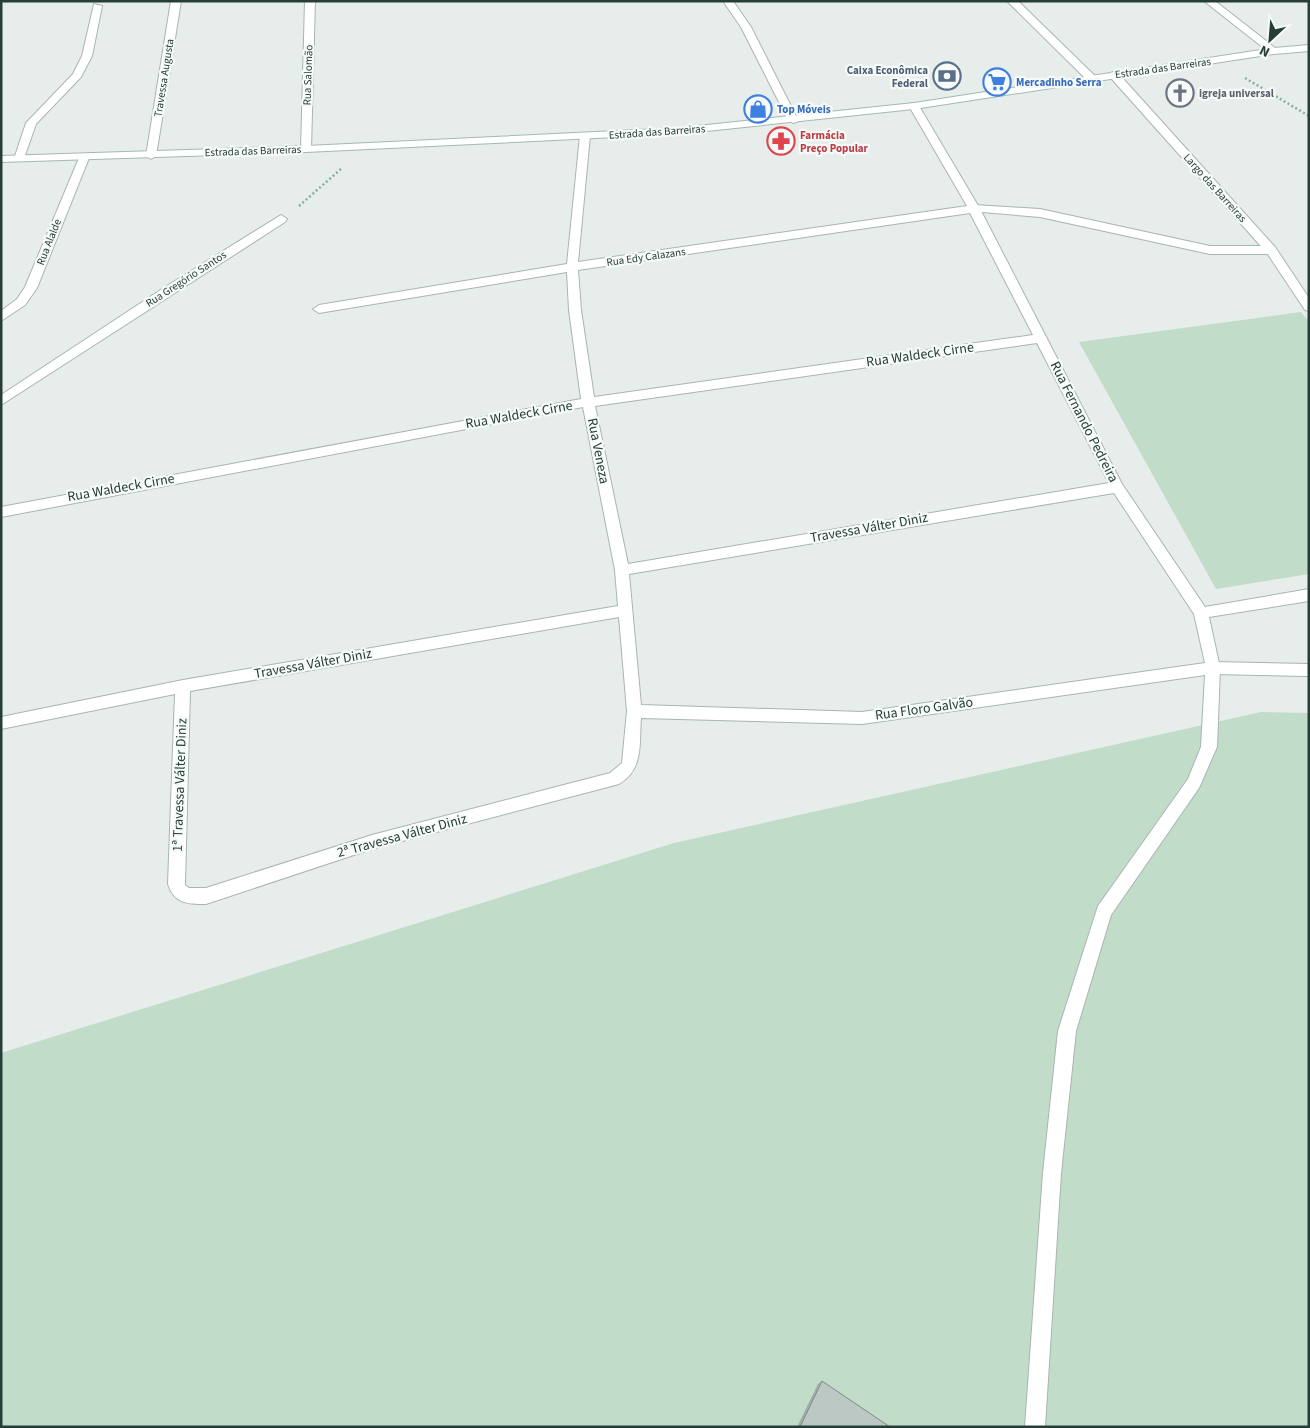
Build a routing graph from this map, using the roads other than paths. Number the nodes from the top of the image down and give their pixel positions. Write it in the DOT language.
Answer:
graph roads {
  1 [pos="176,1"];
  2 [pos="310,1"];
  3 [pos="728,1"];
  4 [pos="1012,1"];
  5 [pos="1209,1"];
  6 [pos="98,6"];
  7 [pos="1309,48"];
  8 [pos="1274,51"];
  9 [pos="1114,75"];
  10 [pos="1091,78"];
  11 [pos="914,106"];
  12 [pos="794,120"];
  13 [pos="585,136"];
  14 [pos="306,149"];
  15 [pos="151,156"];
  16 [pos="84,158"];
  17 [pos="1,159"];
  18 [pos="18,159"];
  19 [pos="974,209"];
  20 [pos="281,219"];
  21 [pos="1271,250"];
  22 [pos="572,267"];
  23 [pos="1309,307"];
  24 [pos="319,308"];
  25 [pos="1,317"];
  26 [pos="1040,338"];
  27 [pos="1,401"];
  28 [pos="588,402"];
  29 [pos="1117,486"];
  30 [pos="1,512"];
  31 [pos="622,570"];
  32 [pos="1309,595"];
  33 [pos="626,610"];
  34 [pos="1201,614"];
  35 [pos="1213,668"];
  36 [pos="1309,670"];
  37 [pos="183,686"];
  38 [pos="634,711"];
  39 [pos="1,723"];
  40 [pos="630,765"];
  41 [pos="176,884"];
  42 [pos="1035,1427"];
  1 -- 15 [label="street, Travessa Augusta"];
  2 -- 14 [label="street, Rua Salomão"];
  3 -- 12 [label="street"];
  4 -- 10 [label="street"];
  5 -- 8 [label="street"];
  6 -- 18 [label="street"];
  7 -- 8 [label="street, Estrada das Barreiras"];
  8 -- 9 [label="street, Estrada das Barreiras"];
  9 -- 10 [label="street, Estrada das Barreiras"];
  9 -- 21 [label="street, Largo das Barreiras"];
  10 -- 11 [label="street, Estrada das Barreiras"];
  11 -- 12 [label="street, Estrada das Barreiras"];
  11 -- 19 [label="street, Rua Fernando Pedreira"];
  12 -- 13 [label="street, Estrada das Barreiras"];
  13 -- 14 [label="street, Estrada das Barreiras"];
  13 -- 22 [label="street, Rua Veneza"];
  14 -- 15 [label="street, Estrada das Barreiras"];
  15 -- 16 [label="street, Estrada das Barreiras"];
  16 -- 18 [label="street, Estrada das Barreiras"];
  16 -- 25 [label="street, Rua Alalde"];
  17 -- 18 [label="street, Estrada das Barreiras"];
  19 -- 21 [label="street, Rua Edy Calazans"];
  19 -- 22 [label="street, Rua Edy Calazans"];
  19 -- 26 [label="street, Rua Fernando Pedreira"];
  20 -- 27 [label="street, Rua Gregório Santos"];
  21 -- 23 [label="street, Largo das Barreiras"];
  22 -- 24 [label="street, Rua Edy Calazans"];
  22 -- 28 [label="street, Rua Veneza"];
  26 -- 28 [label="street, Rua Waldeck Cirne"];
  26 -- 29 [label="street, Rua Fernando Pedreira"];
  28 -- 30 [label="street, Rua Waldeck Cirne"];
  28 -- 31 [label="street, Rua Veneza"];
  29 -- 31 [label="street, Travessa Válter Diniz"];
  29 -- 34 [label="street, Rua Fernando Pedreira"];
  31 -- 33 [label="street, Rua Veneza"];
  32 -- 34 [label="street"];
  33 -- 37 [label="street, Travessa Válter Diniz"];
  33 -- 38 [label="street, Rua Veneza"];
  34 -- 35 [label="street, Rua Fernando Pedreira"];
  35 -- 36 [label="street, Rua Floro Galvão"];
  35 -- 38 [label="street, Rua Floro Galvão"];
  35 -- 42 [label="street, Rua Fernando Pedreira"];
  37 -- 39 [label="street, Travessa Válter Diniz"];
  37 -- 41 [label="street, 1ª Travessa Válter Diniz"];
  38 -- 40 [label="street, Rua Veneza"];
  40 -- 41 [label="street, 2ª Travessa Válter Diniz"];
}
